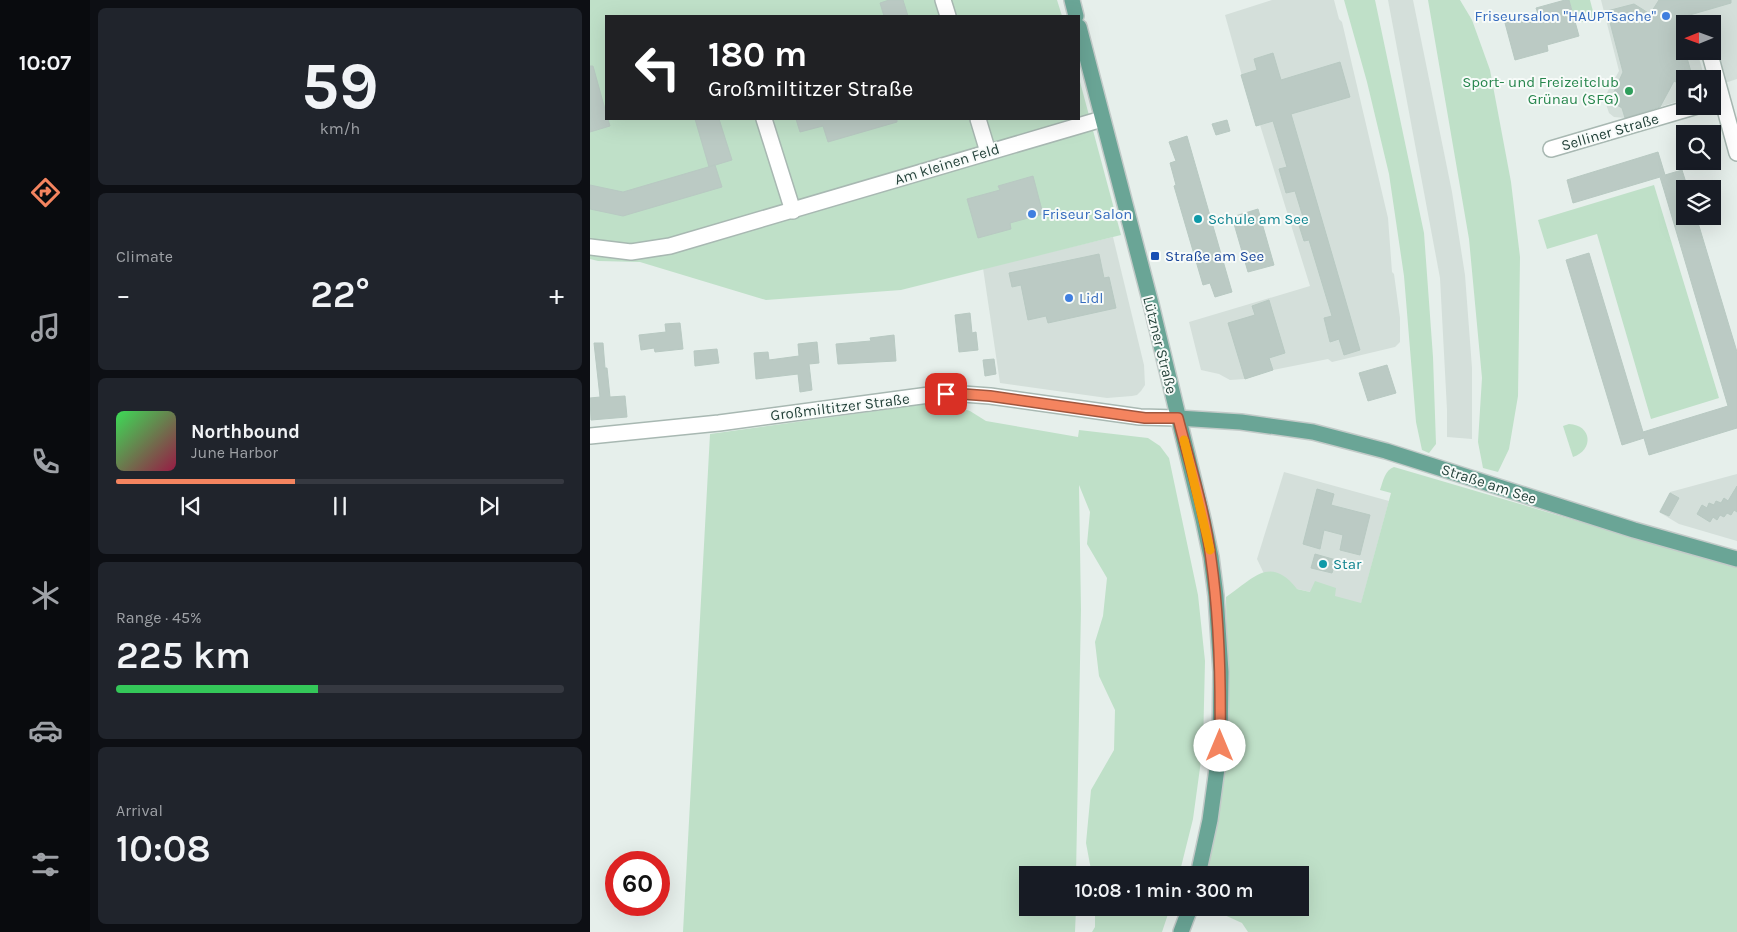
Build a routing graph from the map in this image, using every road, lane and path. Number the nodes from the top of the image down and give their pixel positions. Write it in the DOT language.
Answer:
graph roads {
  1 [pos="943,0"];
  2 [pos="1072,0"];
  3 [pos="948,15"];
  4 [pos="1076,15"];
  5 [pos="1080,31"];
  6 [pos="1721,108"];
  7 [pos="1676,112"];
  8 [pos="1102,119"];
  9 [pos="764,120"];
  10 [pos="978,120"];
  11 [pos="1551,149"];
  12 [pos="988,152"];
  13 [pos="1737,153"];
  14 [pos="793,211"];
  15 [pos="590,248"];
  16 [pos="1178,418"];
  17 [pos="590,436"];
  18 [pos="1737,559"];
  19 [pos="1200,866"];
  20 [pos="1187,916"];
  21 [pos="1181,932"];
  1 -- 3 [label="street"];
  2 -- 4 [label="main road"];
  5 -- 8 [label="main road, Lützner Straße"];
  6 -- 13 [label="street"];
  7 -- 11 [label="street, Selliner Straße"];
  8 -- 12 [label="street, Am kleinen Feld"];
  8 -- 16 [label="main road, Lützner Straße"];
  9 -- 14 [label="street"];
  10 -- 12 [label="street"];
  12 -- 14 [label="street, Am kleinen Feld"];
  14 -- 15 [label="street, Am kleinen Feld"];
  16 -- 17 [label="street, Großmiltitzer Straße"];
  16 -- 18 [label="main road, Straße am See"];
  16 -- 19 [label="main road, Lützner Straße"];
  20 -- 21 [label="main road"];
}
